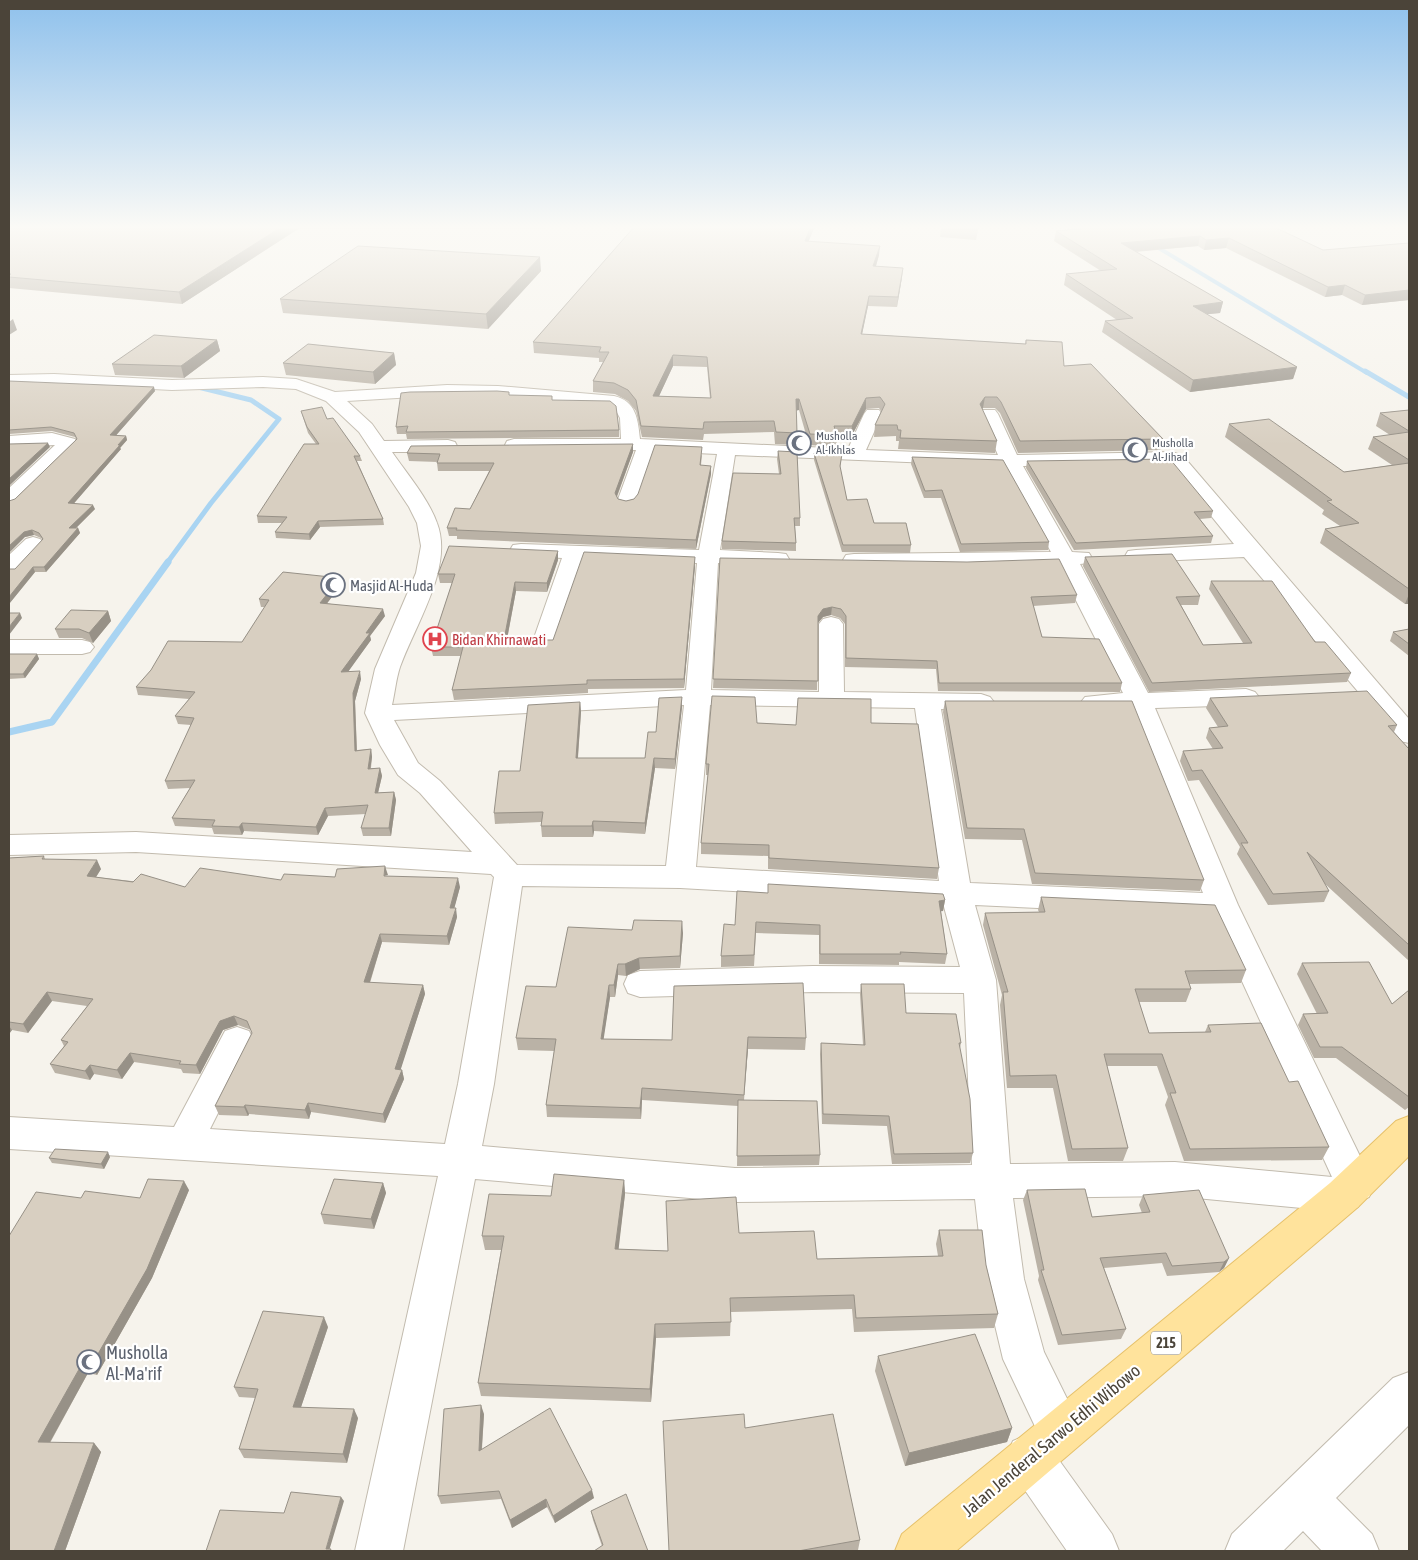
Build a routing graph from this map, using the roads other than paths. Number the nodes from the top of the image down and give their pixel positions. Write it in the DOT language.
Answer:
graph roads {
  1 [pos="9,380"];
  2 [pos="332,397"];
  3 [pos="873,414"];
  4 [pos="989,414"];
  5 [pos="9,441"];
  6 [pos="639,444"];
  7 [pos="496,445"];
  8 [pos="467,446"];
  9 [pos="380,447"];
  10 [pos="728,448"];
  11 [pos="855,454"];
  12 [pos="1010,461"];
  13 [pos="9,498"];
  14 [pos="627,502"];
  15 [pos="9,542"];
  16 [pos="498,549"];
  17 [pos="1250,550"];
  18 [pos="574,553"];
  19 [pos="708,558"];
  20 [pos="797,559"];
  21 [pos="1066,559"];
  22 [pos="836,560"];
  23 [pos="9,567"];
  24 [pos="831,624"];
  25 [pos="547,635"];
  26 [pos="9,647"];
  27 [pos="82,647"];
  28 [pos="1370,691"];
  29 [pos="1341,693"];
  30 [pos="1264,696"];
  31 [pos="698,697"];
  32 [pos="832,699"];
  33 [pos="927,702"];
  34 [pos="1004,702"];
  35 [pos="1072,702"];
  36 [pos="1140,702"];
  37 [pos="378,713"];
  38 [pos="1409,735"];
  39 [pos="9,844"];
  40 [pos="504,870"];
  41 [pos="680,876"];
  42 [pos="956,893"];
  43 [pos="1223,905"];
  44 [pos="980,980"];
  45 [pos="640,984"];
  46 [pos="237,1041"];
  47 [pos="1409,1132"];
  48 [pos="9,1133"];
  49 [pos="184,1144"];
  50 [pos="459,1161"];
  51 [pos="992,1181"];
  52 [pos="1349,1190"];
  53 [pos="1409,1394"];
  54 [pos="1045,1444"];
  55 [pos="1304,1498"];
  56 [pos="379,1551"];
  57 [pos="919,1551"];
  58 [pos="1095,1551"];
  59 [pos="1249,1551"];
  60 [pos="1355,1551"];
  1 -- 2 [label="street"];
  2 -- 6 [label="street"];
  2 -- 9 [label="street"];
  3 -- 11 [label="street"];
  4 -- 12 [label="street"];
  5 -- 13 [label="street"];
  6 -- 7 [label="street"];
  6 -- 10 [label="street"];
  6 -- 14 [label="street"];
  8 -- 9 [label="street"];
  9 -- 37 [label="street"];
  10 -- 11 [label="street"];
  10 -- 19 [label="street"];
  11 -- 12 [label="street"];
  12 -- 17 [label="street"];
  12 -- 21 [label="street"];
  15 -- 23 [label="street"];
  16 -- 18 [label="street"];
  17 -- 21 [label="street"];
  17 -- 28 [label="street"];
  18 -- 19 [label="street"];
  18 -- 25 [label="street"];
  19 -- 20 [label="street"];
  19 -- 31 [label="street"];
  21 -- 22 [label="street"];
  21 -- 36 [label="street"];
  24 -- 32 [label="street"];
  26 -- 27 [label="street"];
  28 -- 29 [label="street"];
  28 -- 38 [label="street"];
  30 -- 36 [label="street"];
  31 -- 32 [label="street"];
  31 -- 37 [label="street"];
  31 -- 41 [label="street"];
  32 -- 33 [label="street"];
  33 -- 34 [label="street"];
  33 -- 42 [label="street"];
  35 -- 36 [label="street"];
  36 -- 43 [label="street"];
  37 -- 40 [label="street"];
  39 -- 40 [label="street"];
  40 -- 41 [label="street"];
  40 -- 50 [label="street"];
  41 -- 42 [label="street"];
  42 -- 43 [label="street"];
  42 -- 44 [label="street"];
  43 -- 52 [label="street"];
  44 -- 45 [label="street"];
  44 -- 51 [label="street"];
  46 -- 49 [label="street"];
  47 -- 52 [label="main road, Jalan Jenderal Sarwo Edhi Wibowo / 215"];
  48 -- 49 [label="street"];
  49 -- 50 [label="street"];
  50 -- 51 [label="street"];
  50 -- 56 [label="street"];
  51 -- 52 [label="street"];
  51 -- 54 [label="street"];
  52 -- 54 [label="main road, Jalan Jenderal Sarwo Edhi Wibowo / 215"];
  53 -- 55 [label="street"];
  54 -- 57 [label="main road, Jalan Jenderal Sarwo Edhi Wibowo / 215"];
  54 -- 58 [label="street"];
  55 -- 59 [label="street"];
  55 -- 60 [label="street"];
}
